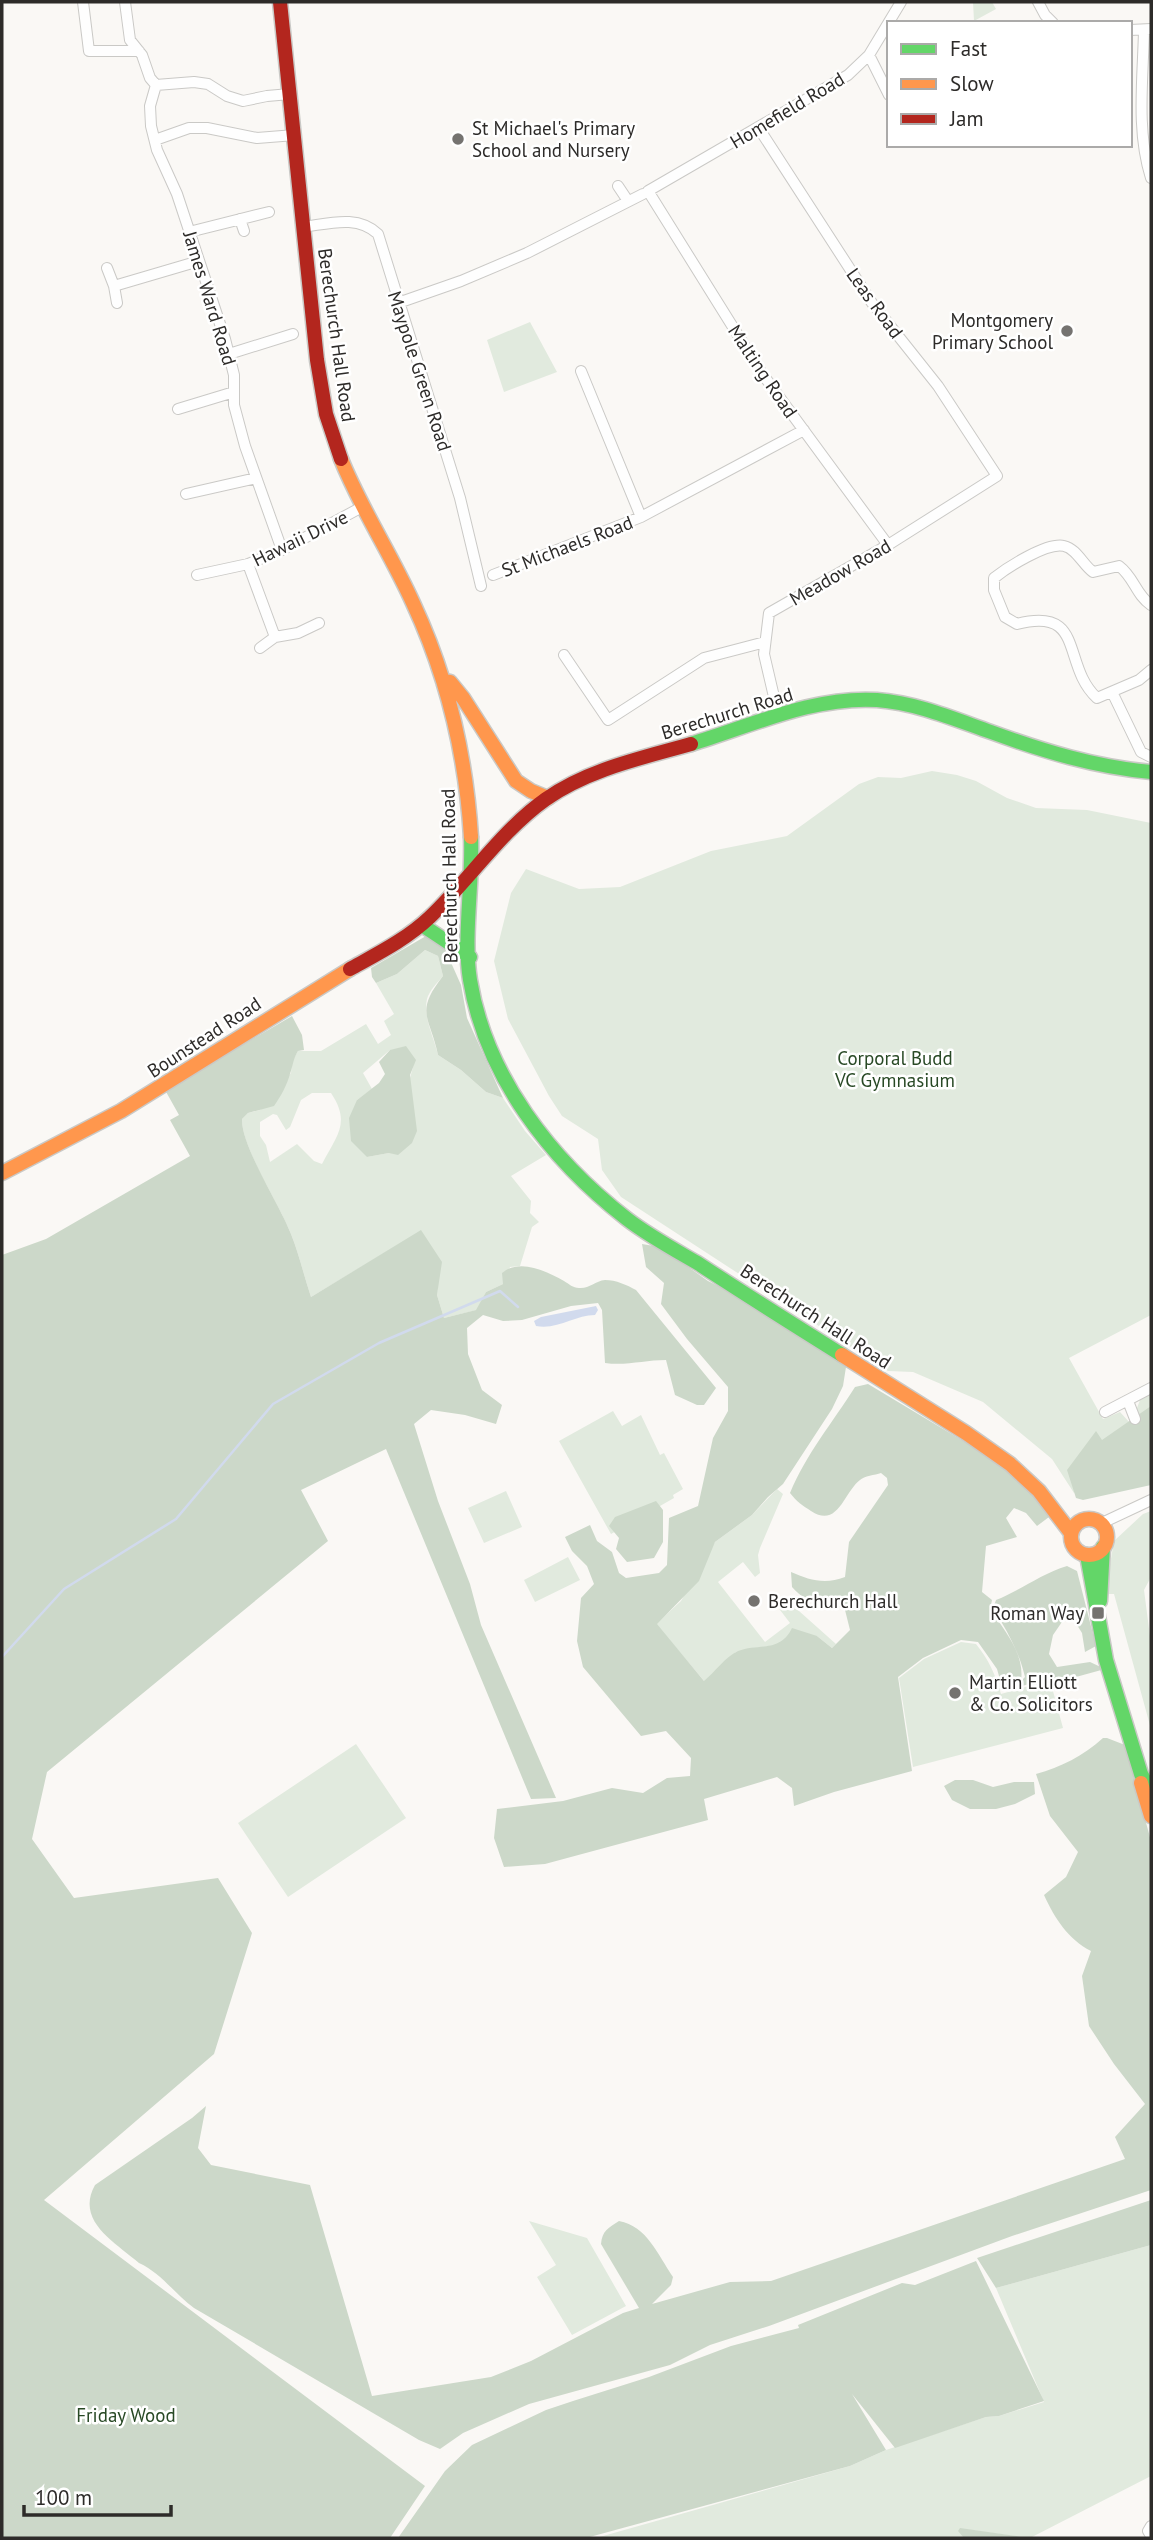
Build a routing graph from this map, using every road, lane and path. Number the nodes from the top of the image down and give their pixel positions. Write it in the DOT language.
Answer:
graph roads {
  1 [pos="83,2"];
  2 [pos="125,2"];
  3 [pos="280,2"];
  4 [pos="901,2"];
  5 [pos="1038,2"];
  6 [pos="890,21"];
  7 [pos="1052,21"];
  8 [pos="887,25"];
  9 [pos="1148,30"];
  10 [pos="139,51"];
  11 [pos="869,55"];
  12 [pos="156,85"];
  13 [pos="887,90"];
  14 [pos="290,94"];
  15 [pos="758,127"];
  16 [pos="295,135"];
  17 [pos="155,140"];
  18 [pos="1151,178"];
  19 [pos="618,186"];
  20 [pos="646,192"];
  21 [pos="628,201"];
  22 [pos="269,212"];
  23 [pos="240,219"];
  24 [pos="302,227"];
  25 [pos="244,231"];
  26 [pos="189,232"];
  27 [pos="199,261"];
  28 [pos="107,268"];
  29 [pos="114,286"];
  30 [pos="117,303"];
  31 [pos="398,303"];
  32 [pos="293,334"];
  33 [pos="229,354"];
  34 [pos="581,371"];
  35 [pos="197,390"];
  36 [pos="234,392"];
  37 [pos="201,402"];
  38 [pos="178,409"];
  39 [pos="804,430"];
  40 [pos="997,475"];
  41 [pos="256,478"];
  42 [pos="186,494"];
  43 [pos="362,507"];
  44 [pos="642,517"];
  45 [pos="888,545"];
  46 [pos="282,550"];
  47 [pos="248,564"];
  48 [pos="197,575"];
  49 [pos="493,575"];
  50 [pos="481,586"];
  51 [pos="1151,606"];
  52 [pos="319,623"];
  53 [pos="275,637"];
  54 [pos="765,642"];
  55 [pos="260,648"];
  56 [pos="564,655"];
  57 [pos="1151,670"];
  58 [pos="443,681"];
  59 [pos="1112,692"];
  60 [pos="778,714"];
  61 [pos="1151,757"];
  62 [pos="1151,772"];
  63 [pos="548,798"];
  64 [pos="470,839"];
  65 [pos="496,843"];
  66 [pos="472,872"];
  67 [pos="422,925"];
  68 [pos="470,957"];
  69 [pos="2,1173"];
  70 [pos="1151,1388"];
  71 [pos="1128,1401"];
  72 [pos="1105,1412"];
  73 [pos="1135,1419"];
  74 [pos="1048,1500"];
  75 [pos="1151,1500"];
  76 [pos="1080,1521"];
  77 [pos="1102,1523"];
  78 [pos="1070,1533"];
  79 [pos="1103,1547"];
  80 [pos="1087,1555"];
  81 [pos="1098,1609"];
  82 [pos="1141,1774"];
  83 [pos="1151,1792"];
  84 [pos="1151,1816"];
  85 [pos="1151,2526"];
  86 [pos="1151,2536"];
  1 -- 10 [label="street"];
  2 -- 10 [label="street"];
  3 -- 14 [label="street, Berechurch Hall Road"];
  4 -- 6 [label="street, Homefield Road"];
  5 -- 7 [label="street"];
  8 -- 11 [label="street, Homefield Road"];
  9 -- 18 [label="street"];
  10 -- 12 [label="street"];
  11 -- 13 [label="street"];
  11 -- 15 [label="street, Homefield Road"];
  12 -- 14 [label="street"];
  12 -- 17 [label="street, James Ward Road"];
  14 -- 16 [label="street, Berechurch Hall Road"];
  15 -- 20 [label="street, Homefield Road"];
  15 -- 40 [label="street, Leas Road"];
  16 -- 17 [label="street"];
  16 -- 24 [label="street, Berechurch Hall Road"];
  17 -- 26 [label="street, James Ward Road"];
  19 -- 21 [label="street"];
  20 -- 21 [label="street, Homefield Road"];
  20 -- 39 [label="street, Malting Road"];
  21 -- 31 [label="street, Homefield Road"];
  22 -- 23 [label="street"];
  23 -- 25 [label="street"];
  23 -- 26 [label="street"];
  24 -- 31 [label="street, Maypole Green Road"];
  24 -- 43 [label="street, Berechurch Hall Road"];
  26 -- 27 [label="street, James Ward Road"];
  27 -- 29 [label="street"];
  27 -- 33 [label="street, James Ward Road"];
  28 -- 29 [label="street"];
  29 -- 30 [label="street"];
  31 -- 50 [label="street, Maypole Green Road"];
  32 -- 33 [label="street"];
  33 -- 36 [label="street, James Ward Road"];
  34 -- 44 [label="street, St Michaels Road"];
  35 -- 37 [label="street"];
  36 -- 37 [label="street"];
  36 -- 41 [label="street, James Ward Road"];
  37 -- 38 [label="street"];
  39 -- 44 [label="street, St Michaels Road"];
  39 -- 45 [label="street, Malting Road"];
  40 -- 45 [label="street, Meadow Road"];
  41 -- 42 [label="street"];
  41 -- 46 [label="street, James Ward Road"];
  43 -- 46 [label="street, Hawaii Drive"];
  43 -- 58 [label="street, Berechurch Hall Road"];
  44 -- 49 [label="street, St Michaels Road"];
  45 -- 54 [label="street, Meadow Road"];
  46 -- 47 [label="street, Hawaii Drive"];
  47 -- 48 [label="street, Hawaii Drive"];
  47 -- 53 [label="street"];
  51 -- 59 [label="street"];
  52 -- 53 [label="street"];
  53 -- 55 [label="street"];
  54 -- 56 [label="street"];
  54 -- 60 [label="street, Meadow Road"];
  57 -- 59 [label="street"];
  58 -- 63 [label="street"];
  58 -- 64 [label="street, Berechurch Hall Road"];
  59 -- 61 [label="street"];
  60 -- 62 [label="street, Berechurch Road"];
  60 -- 63 [label="street, Berechurch Road"];
  63 -- 65 [label="street, Berechurch Road"];
  64 -- 65 [label="street"];
  64 -- 66 [label="street, Berechurch Hall Road"];
  65 -- 66 [label="street, Berechurch Road"];
  66 -- 67 [label="street, Bounstead Road"];
  66 -- 68 [label="street, Berechurch Hall Road"];
  67 -- 68 [label="street"];
  67 -- 69 [label="street, Bounstead Road"];
  68 -- 74 [label="street, Berechurch Hall Road"];
  70 -- 71 [label="street"];
  71 -- 72 [label="street"];
  71 -- 73 [label="street"];
  74 -- 76 [label="street, Berechurch Hall Road"];
  74 -- 78 [label="street, Berechurch Hall Road"];
  75 -- 77 [label="street"];
  76 -- 77 [label="street"];
  76 -- 78 [label="street"];
  77 -- 79 [label="street"];
  78 -- 80 [label="street"];
  79 -- 80 [label="street"];
  79 -- 81 [label="street"];
  80 -- 81 [label="street"];
  81 -- 82 [label="street"];
  82 -- 83 [label="street"];
  82 -- 84 [label="street"];
  85 -- 86 [label="street"];
}
